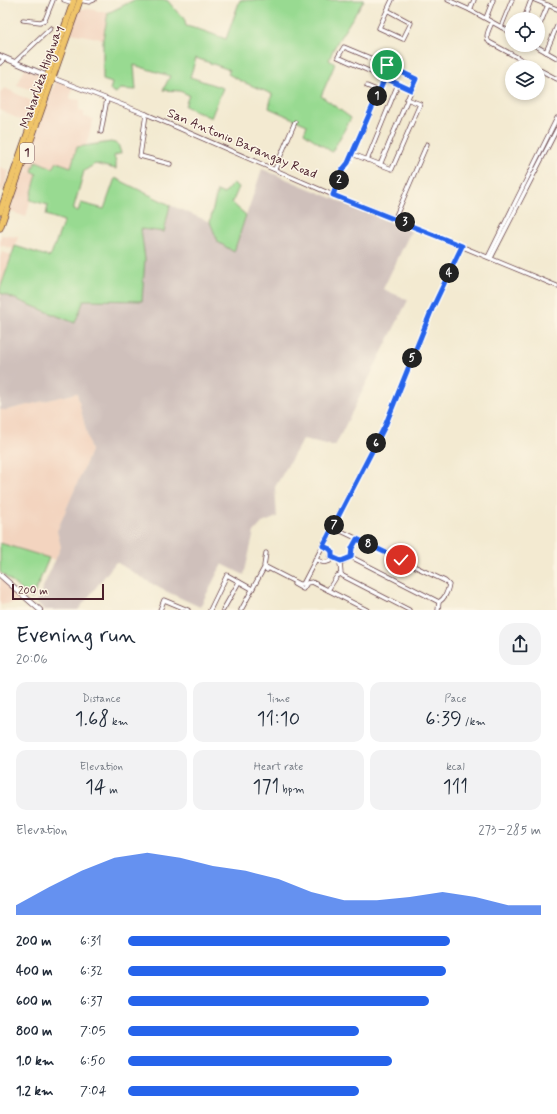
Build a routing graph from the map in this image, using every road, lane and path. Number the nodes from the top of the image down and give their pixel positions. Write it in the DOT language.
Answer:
graph roads {
  1 [pos="53,0"];
  2 [pos="64,0"];
  3 [pos="80,0"];
  4 [pos="94,0"];
  5 [pos="392,0"];
  6 [pos="448,0"];
  7 [pos="474,0"];
  8 [pos="493,0"];
  9 [pos="512,0"];
  10 [pos="531,0"];
  11 [pos="535,0"];
  12 [pos="74,2"];
  13 [pos="548,5"];
  14 [pos="557,9"];
  15 [pos="387,10"];
  16 [pos="470,10"];
  17 [pos="527,12"];
  18 [pos="545,12"];
  19 [pos="486,18"];
  20 [pos="23,20"];
  21 [pos="492,22"];
  22 [pos="557,26"];
  23 [pos="501,27"];
  24 [pos="51,28"];
  25 [pos="505,29"];
  26 [pos="546,52"];
  27 [pos="0,56"];
  28 [pos="5,58"];
  29 [pos="557,58"];
  30 [pos="522,60"];
  31 [pos="15,62"];
  32 [pos="0,63"];
  33 [pos="545,73"];
  34 [pos="47,76"];
  35 [pos="54,78"];
  36 [pos="385,78"];
  37 [pos="557,79"];
  38 [pos="398,84"];
  39 [pos="367,86"];
  40 [pos="411,90"];
  41 [pos="379,91"];
  42 [pos="107,99"];
  43 [pos="408,99"];
  44 [pos="146,114"];
  45 [pos="557,118"];
  46 [pos="295,122"];
  47 [pos="557,129"];
  48 [pos="101,132"];
  49 [pos="428,144"];
  50 [pos="352,154"];
  51 [pos="367,160"];
  52 [pos="170,164"];
  53 [pos="380,165"];
  54 [pos="275,169"];
  55 [pos="333,195"];
  56 [pos="5,196"];
  57 [pos="0,212"];
  58 [pos="395,218"];
  59 [pos="0,228"];
  60 [pos="462,246"];
  61 [pos="490,257"];
  62 [pos="557,286"];
  63 [pos="339,530"];
  64 [pos="357,539"];
  65 [pos="323,546"];
  66 [pos="266,554"];
  67 [pos="351,557"];
  68 [pos="315,559"];
  69 [pos="331,559"];
  70 [pos="341,561"];
  71 [pos="339,565"];
  72 [pos="341,574"];
  73 [pos="0,575"];
  74 [pos="239,582"];
  75 [pos="252,589"];
  76 [pos="328,590"];
  77 [pos="439,602"];
  78 [pos="177,608"];
  79 [pos="40,610"];
  80 [pos="160,610"];
  81 [pos="188,610"];
  82 [pos="210,610"];
  83 [pos="223,610"];
  84 [pos="241,610"];
  85 [pos="368,610"];
  86 [pos="409,610"];
  87 [pos="438,610"];
  1 -- 20 [label="street"];
  2 -- 12 [label="street"];
  3 -- 4 [label="street"];
  3 -- 35 [label="highway, Maharlika Highway / 1"];
  5 -- 15 [label="street"];
  6 -- 16 [label="street"];
  7 -- 16 [label="street"];
  8 -- 19 [label="street"];
  9 -- 23 [label="street"];
  10 -- 17 [label="street"];
  11 -- 13 [label="street"];
  12 -- 34 [label="highway, Maharlika Highway / 1"];
  13 -- 14 [label="street"];
  13 -- 18 [label="street"];
  15 -- 15 [label="street"];
  16 -- 19 [label="street"];
  19 -- 21 [label="street"];
  21 -- 23 [label="street"];
  21 -- 30 [label="street"];
  22 -- 26 [label="street"];
  23 -- 25 [label="street"];
  24 -- 31 [label="street"];
  26 -- 29 [label="street"];
  27 -- 28 [label="street"];
  28 -- 31 [label="street"];
  28 -- 32 [label="street"];
  31 -- 34 [label="street"];
  33 -- 37 [label="street"];
  34 -- 35 [label="street"];
  34 -- 56 [label="highway, Maharlika Highway / 1"];
  35 -- 42 [label="street, San Antonio Barangay Road"];
  35 -- 56 [label="highway, Maharlika Highway / 1"];
  36 -- 38 [label="street"];
  36 -- 40 [label="street"];
  36 -- 41 [label="street"];
  38 -- 40 [label="street"];
  38 -- 51 [label="street"];
  39 -- 41 [label="street"];
  40 -- 43 [label="street"];
  41 -- 50 [label="street"];
  42 -- 44 [label="street, San Antonio Barangay Road"];
  42 -- 48 [label="street"];
  43 -- 53 [label="street"];
  43 -- 53 [label="street"];
  44 -- 52 [label="street"];
  44 -- 54 [label="street, San Antonio Barangay Road"];
  45 -- 61 [label="street"];
  46 -- 54 [label="street"];
  47 -- 61 [label="street"];
  49 -- 58 [label="street"];
  50 -- 51 [label="street"];
  50 -- 55 [label="street"];
  51 -- 53 [label="street"];
  54 -- 55 [label="street, San Antonio Barangay Road"];
  55 -- 58 [label="street, San Antonio Barangay Road"];
  56 -- 57 [label="highway, Maharlika Highway / 1"];
  56 -- 59 [label="highway, Maharlika Highway / 1"];
  58 -- 60 [label="street, San Antonio Barangay Road"];
  60 -- 61 [label="street, San Antonio Barangay Road"];
  60 -- 65 [label="street"];
  61 -- 62 [label="street, San Antonio Barangay Road"];
  63 -- 64 [label="street"];
  64 -- 67 [label="street"];
  64 -- 77 [label="street"];
  65 -- 68 [label="street"];
  65 -- 69 [label="street"];
  66 -- 68 [label="street"];
  67 -- 70 [label="street"];
  67 -- 77 [label="street"];
  68 -- 69 [label="street"];
  69 -- 70 [label="street"];
  69 -- 71 [label="street"];
  70 -- 71 [label="street"];
  71 -- 72 [label="street"];
  72 -- 76 [label="street"];
  72 -- 86 [label="street"];
  73 -- 79 [label="street"];
  74 -- 75 [label="street"];
  74 -- 82 [label="street"];
  74 -- 83 [label="street"];
  75 -- 76 [label="street"];
  75 -- 84 [label="street"];
  76 -- 85 [label="street"];
  77 -- 87 [label="street"];
  78 -- 80 [label="street"];
  78 -- 81 [label="street"];
}
